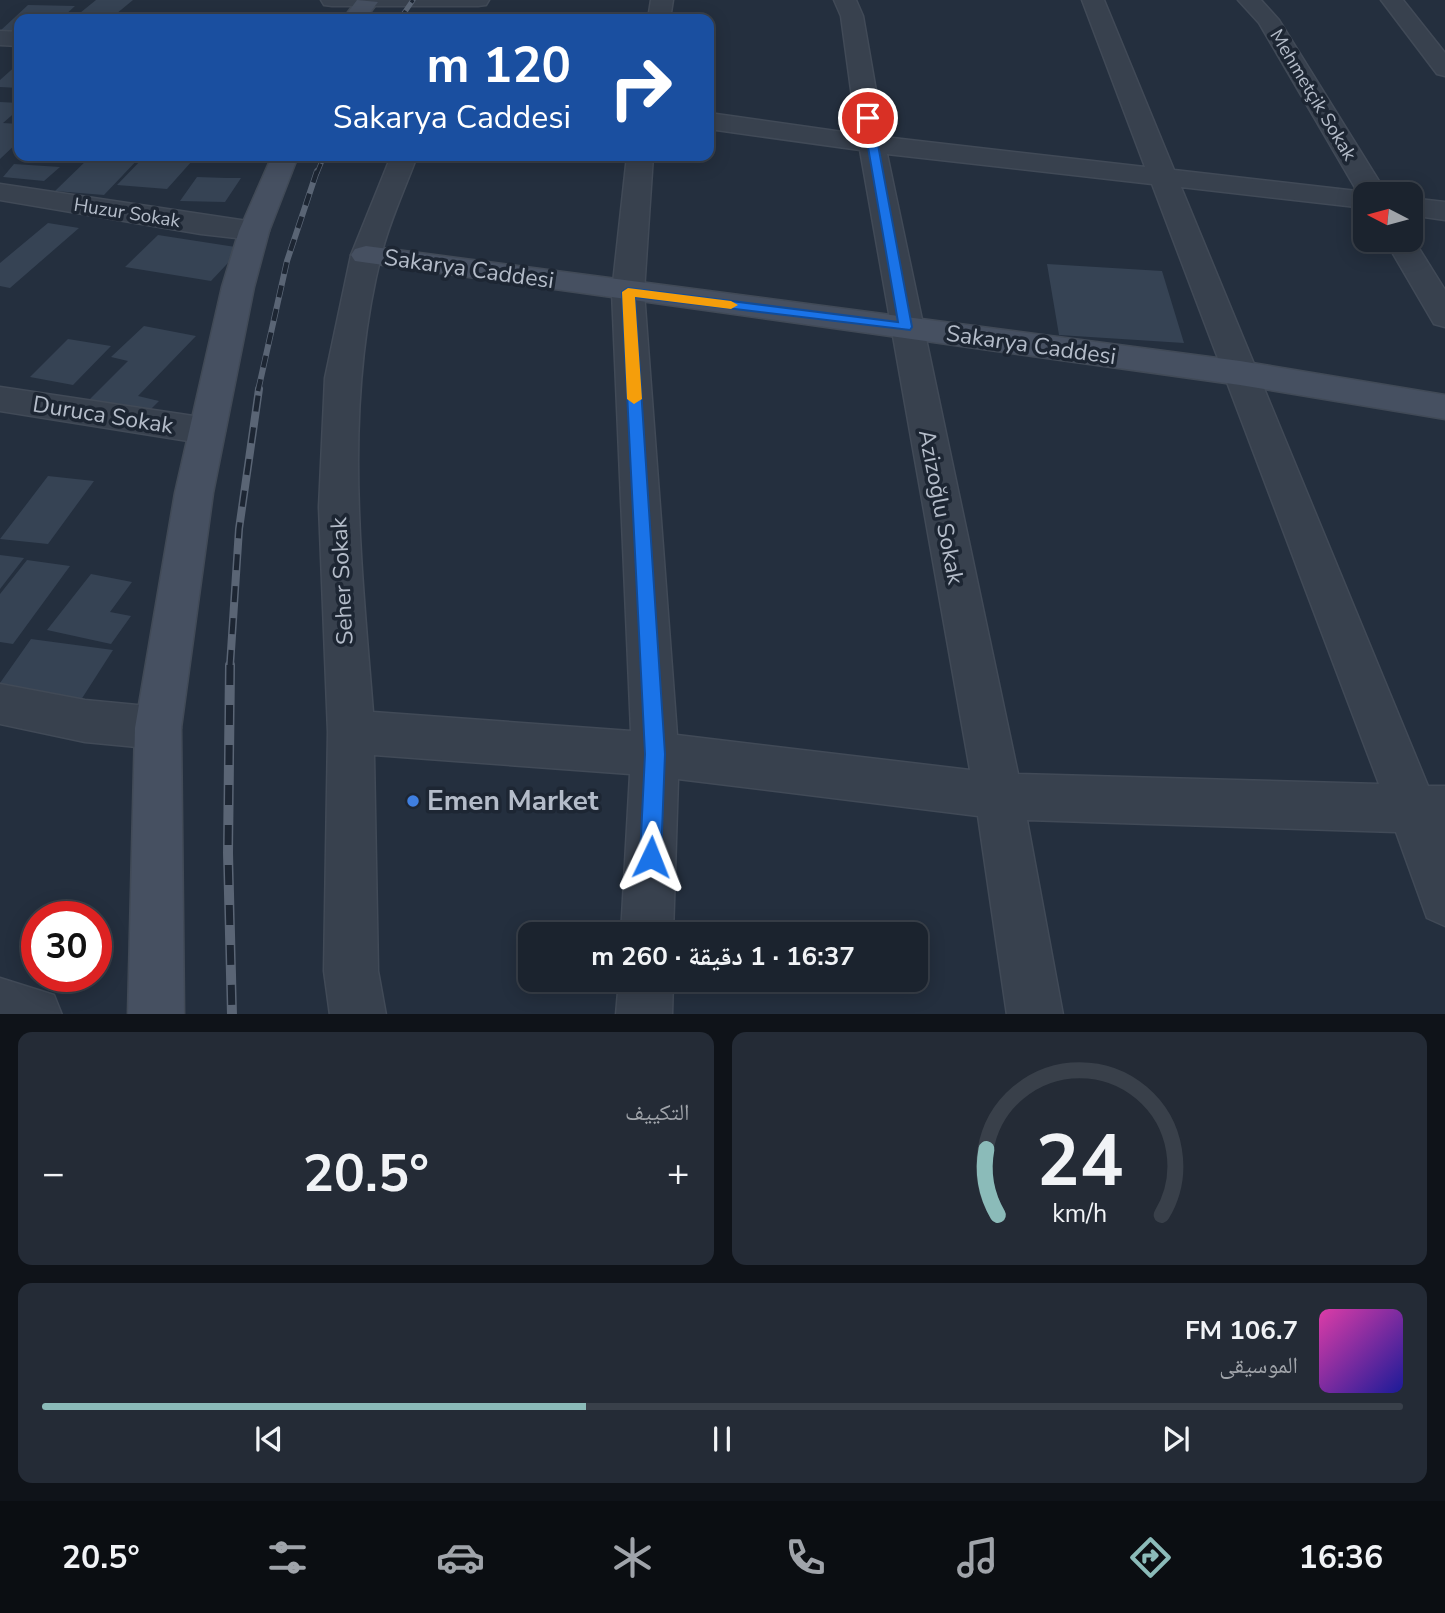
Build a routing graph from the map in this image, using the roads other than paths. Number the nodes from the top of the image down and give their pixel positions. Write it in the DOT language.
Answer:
graph roads {
  1 [pos="332,0"];
  2 [pos="461,0"];
  3 [pos="478,0"];
  4 [pos="845,0"];
  5 [pos="1093,0"];
  6 [pos="1249,0"];
  7 [pos="1392,0"];
  8 [pos="361,10"];
  9 [pos="1445,69"];
  10 [pos="714,122"];
  11 [pos="872,144"];
  12 [pos="283,161"];
  13 [pos="402,161"];
  14 [pos="640,161"];
  15 [pos="1163,176"];
  16 [pos="1366,182"];
  17 [pos="3,195"];
  18 [pos="1353,199"];
  19 [pos="1423,208"];
  20 [pos="1445,211"];
  21 [pos="254,231"];
  22 [pos="1407,252"];
  23 [pos="366,255"];
  24 [pos="628,292"];
  25 [pos="1445,317"];
  26 [pos="905,327"];
  27 [pos="1240,373"];
  28 [pos="0,399"];
  29 [pos="1445,407"];
  30 [pos="207,431"];
  31 [pos="0,704"];
  32 [pos="158,728"];
  33 [pos="351,732"];
  34 [pos="655,754"];
  35 [pos="999,796"];
  36 [pos="1429,809"];
  37 [pos="1445,900"];
  38 [pos="648,922"];
  39 [pos="645,992"];
  40 [pos="0,1006"];
  41 [pos="34,1014"];
  42 [pos="156,1014"];
  43 [pos="358,1014"];
  44 [pos="644,1014"];
  45 [pos="1035,1014"];
  1 -- 8 [label="street"];
  2 -- 3 [label="street"];
  2 -- 8 [label="street"];
  4 -- 11 [label="street, Azizoğlu Sokak"];
  5 -- 15 [label="street"];
  6 -- 16 [label="street, Mehmetçik Sokak"];
  7 -- 9 [label="street"];
  10 -- 11 [label="street"];
  11 -- 15 [label="street"];
  11 -- 26 [label="street, Azizoğlu Sokak"];
  12 -- 21 [label="street"];
  13 -- 23 [label="street, Seher Sokak"];
  14 -- 24 [label="street"];
  15 -- 18 [label="street"];
  15 -- 27 [label="street"];
  17 -- 21 [label="street, Huzur Sokak"];
  19 -- 20 [label="street"];
  21 -- 30 [label="street"];
  22 -- 25 [label="street"];
  23 -- 24 [label="street, Sakarya Caddesi"];
  23 -- 33 [label="street, Seher Sokak"];
  24 -- 26 [label="street, Sakarya Caddesi"];
  24 -- 34 [label="street"];
  26 -- 27 [label="street, Sakarya Caddesi"];
  26 -- 35 [label="street, Azizoğlu Sokak"];
  27 -- 29 [label="street, Sakarya Caddesi"];
  27 -- 36 [label="street"];
  28 -- 30 [label="street, Duruca Sokak"];
  30 -- 32 [label="street"];
  31 -- 32 [label="street"];
  32 -- 42 [label="street"];
  33 -- 34 [label="street"];
  33 -- 43 [label="street, Seher Sokak"];
  34 -- 35 [label="street"];
  34 -- 38 [label="street"];
  35 -- 36 [label="street"];
  35 -- 45 [label="street, Azizoğlu Sokak"];
  36 -- 37 [label="street"];
  39 -- 44 [label="street"];
  40 -- 41 [label="street"];
}
